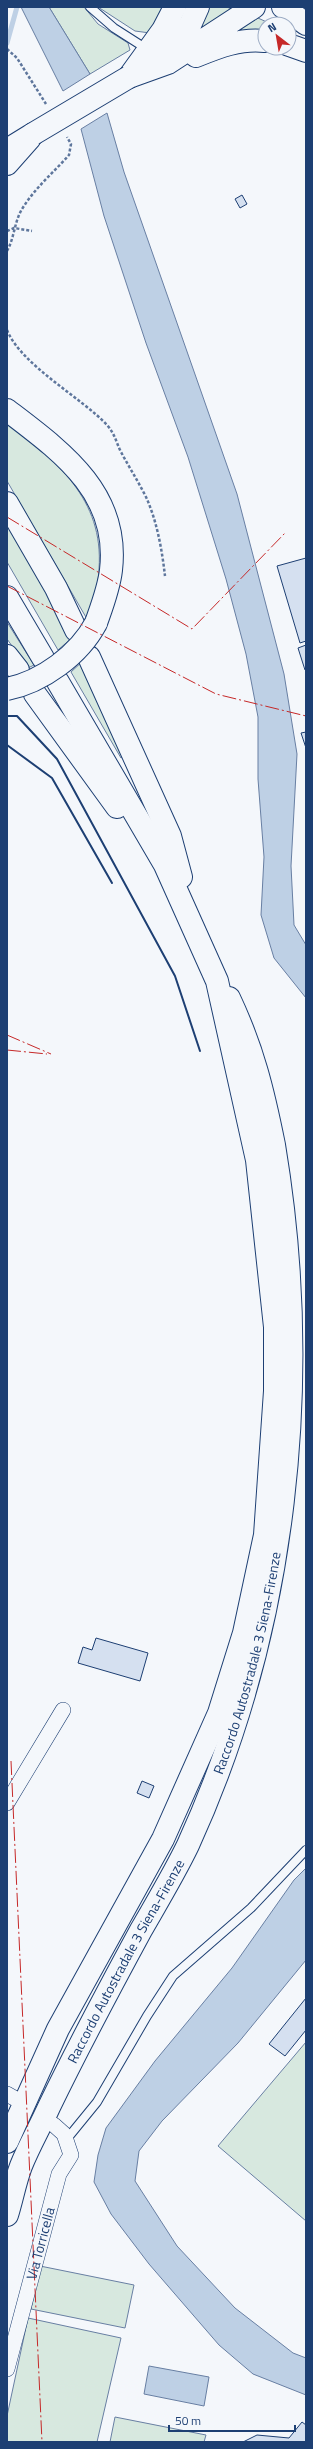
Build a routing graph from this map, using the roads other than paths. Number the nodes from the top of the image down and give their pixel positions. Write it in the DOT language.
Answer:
graph roads {
  1 [pos="90,7"];
  2 [pos="175,7"];
  3 [pos="198,7"];
  4 [pos="254,7"];
  5 [pos="283,7"];
  6 [pos="306,24"];
  7 [pos="257,40"];
  8 [pos="139,44"];
  9 [pos="168,63"];
  10 [pos="129,77"];
  11 [pos="33,134"];
  12 [pos="7,142"];
  13 [pos="7,150"];
  14 [pos="7,164"];
  15 [pos="7,410"];
  16 [pos="7,503"];
  17 [pos="7,597"];
  18 [pos="86,627"];
  19 [pos="89,657"];
  20 [pos="43,658"];
  21 [pos="58,682"];
  22 [pos="7,689"];
  23 [pos="35,694"];
  24 [pos="196,930"];
  25 [pos="217,981"];
  26 [pos="63,1710"];
  27 [pos="7,1803"];
  28 [pos="306,1850"];
  29 [pos="54,2125"];
  30 [pos="66,2140"];
  31 [pos="7,2142"];
  32 [pos="7,2215"];
  33 [pos="7,2369"];
  1 -- 8 [label="lane"];
  2 -- 10 [label="main road"];
  3 -- 10 [label="main road"];
  4 -- 9 [label="main road"];
  5 -- 6 [label="main road"];
  7 -- 9 [label="main road"];
  9 -- 10 [label="main road"];
  10 -- 11 [label="main road, bridge"];
  11 -- 12 [label="main road"];
  11 -- 13 [label="main road"];
  11 -- 14 [label="main road"];
  15 -- 18 [label="main road"];
  16 -- 18 [label="main road"];
  17 -- 20 [label="main road"];
  18 -- 22 [label="main road, bridge"];
  19 -- 24 [label="main road"];
  21 -- 24 [label="main road, Raccordo Autostradale 3 Siena-Firenze"];
  23 -- 24 [label="main road"];
  24 -- 25 [label="main road, Raccordo Autostradale 3 Siena-Firenze"];
  25 -- 31 [label="main road, Raccordo Autostradale 3 Siena-Firenze"];
  25 -- 32 [label="main road, Raccordo Autostradale 3 Siena-Firenze"];
  26 -- 27 [label="street"];
  28 -- 30 [label="lane"];
  29 -- 30 [label="street, Via Torricella"];
  30 -- 33 [label="street, Via Torricella"];
}
